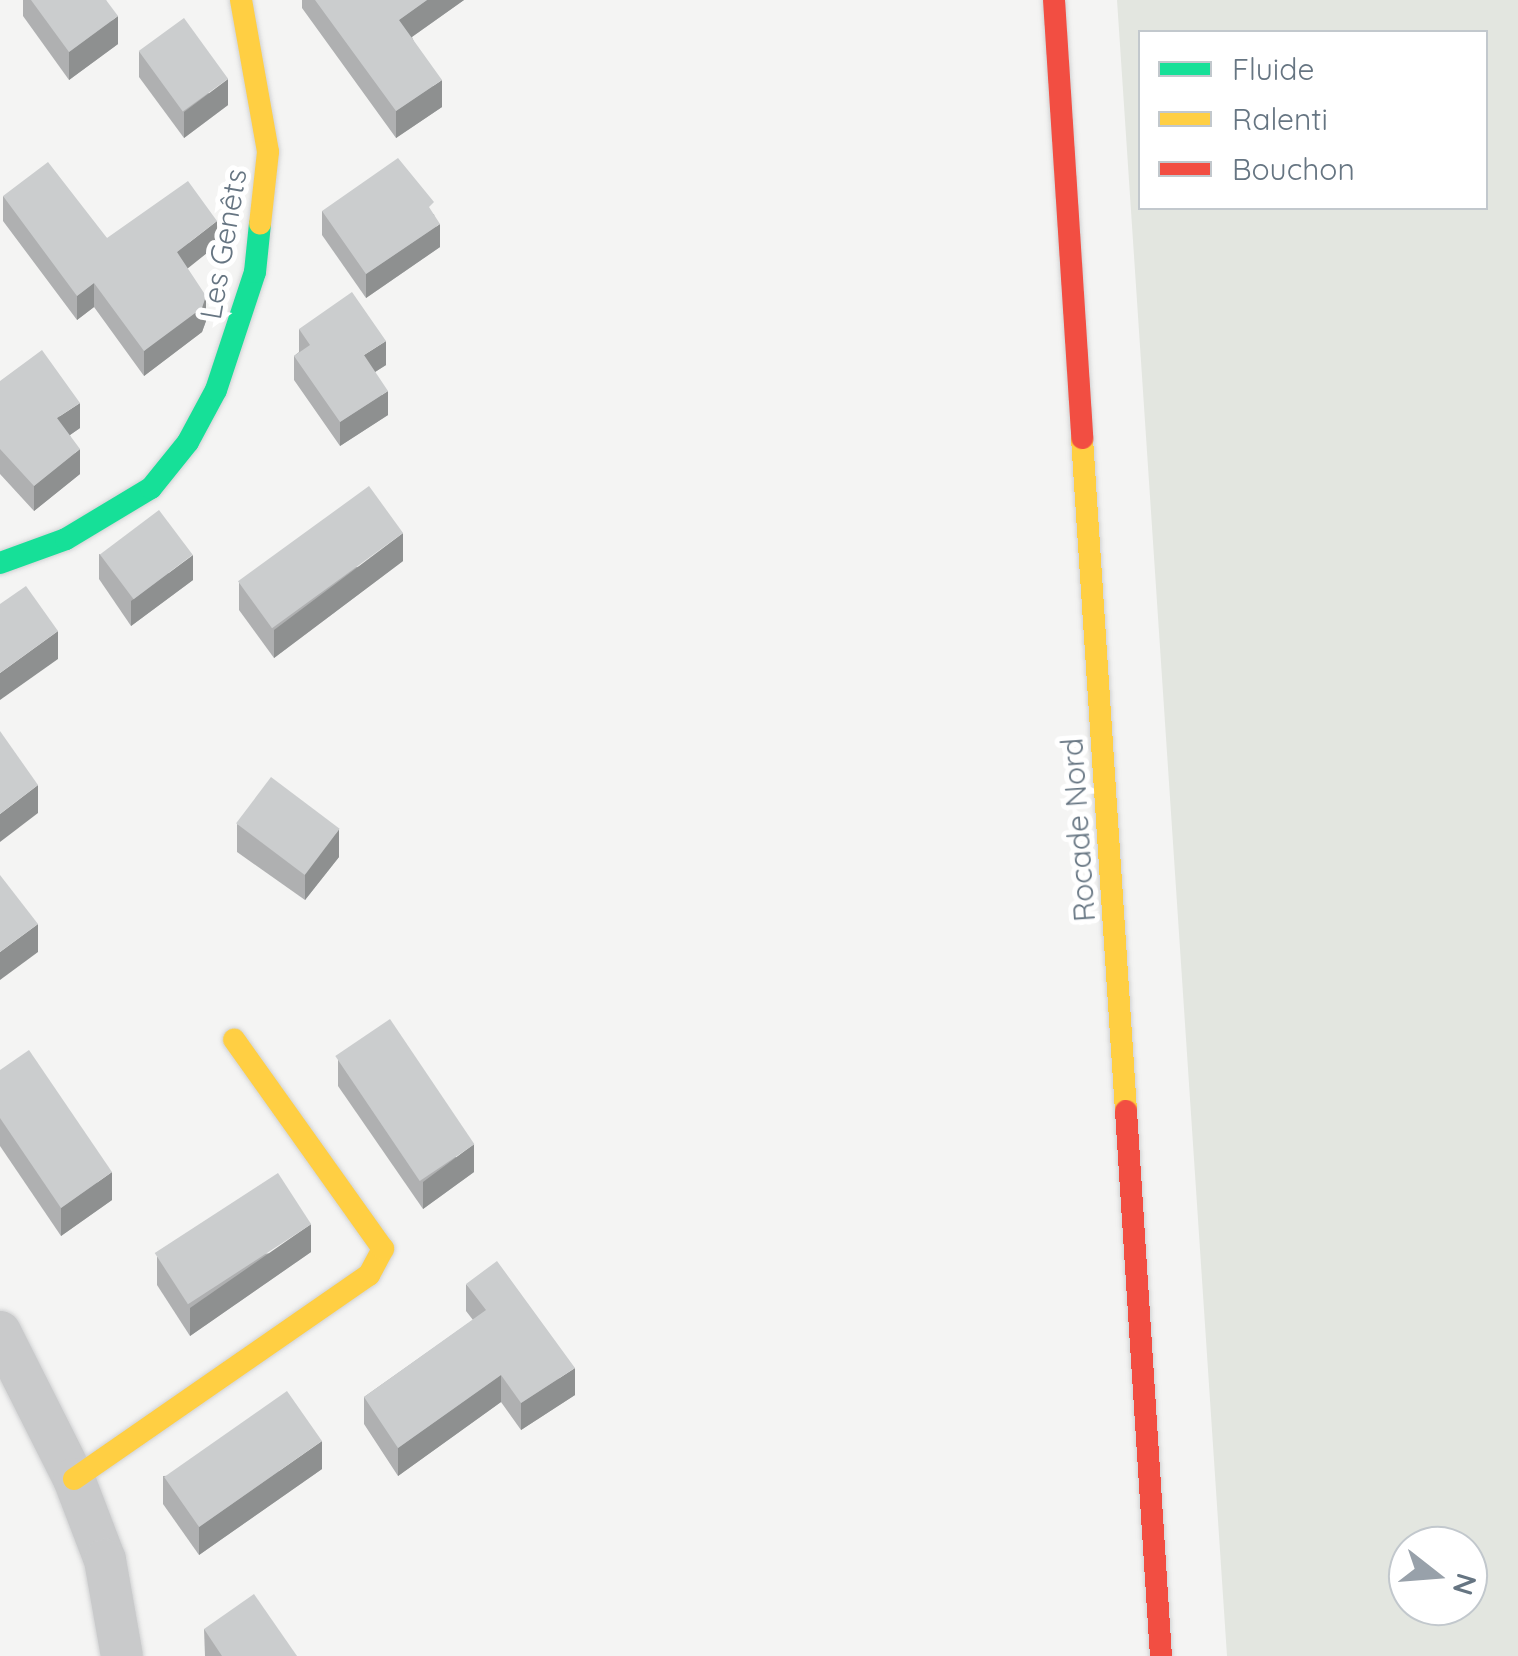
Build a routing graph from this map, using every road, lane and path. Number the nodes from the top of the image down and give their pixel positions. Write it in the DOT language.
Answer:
graph roads {
  1 [pos="241,0"];
  2 [pos="1054,0"];
  3 [pos="0,563"];
  4 [pos="234,1038"];
  5 [pos="0,1332"];
  6 [pos="74,1479"];
  7 [pos="122,1656"];
  8 [pos="1162,1656"];
  1 -- 3 [label="main road, Les Genêts"];
  2 -- 8 [label="main road, Rocade Nord"];
  4 -- 6 [label="main road"];
  5 -- 6 [label="street"];
  6 -- 7 [label="street"];
}
